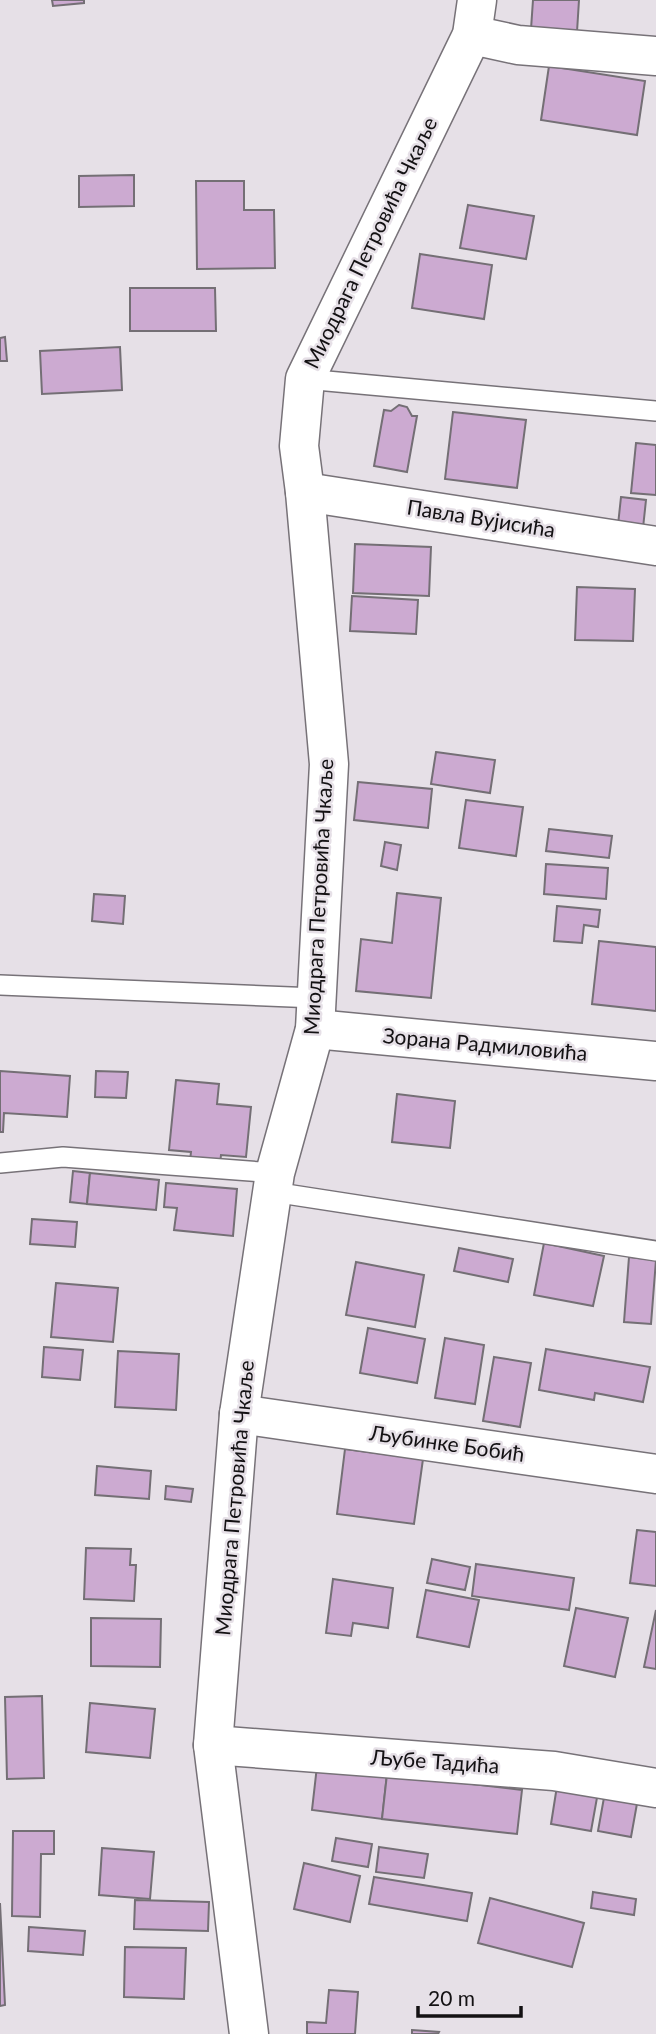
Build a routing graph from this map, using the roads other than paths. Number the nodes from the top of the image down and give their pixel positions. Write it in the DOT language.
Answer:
graph roads {
  1 [pos="475,17"];
  2 [pos="656,56"];
  3 [pos="305,379"];
  4 [pos="656,411"];
  5 [pos="305,492"];
  6 [pos="656,546"];
  7 [pos="0,985"];
  8 [pos="316,1014"];
  9 [pos="656,1061"];
  10 [pos="0,1163"];
  11 [pos="274,1183"];
  12 [pos="656,1251"];
  13 [pos="239,1414"];
  14 [pos="656,1474"];
  15 [pos="213,1745"];
  16 [pos="656,1788"];
  17 [pos="249,2034"];
  1 -- 2 [label="street"];
  1 -- 3 [label="street, Миодрага Петровића Чкаље"];
  3 -- 4 [label="lane"];
  3 -- 5 [label="street, Миодрага Петровића Чкаље"];
  5 -- 6 [label="street, Павла Вујисића"];
  5 -- 8 [label="street, Миодрага Петровића Чкаље"];
  7 -- 8 [label="lane"];
  8 -- 9 [label="street, Зорана Радмиловића"];
  8 -- 11 [label="street, Миодрага Петровића Чкаље"];
  10 -- 11 [label="lane"];
  11 -- 12 [label="lane"];
  11 -- 13 [label="street, Миодрага Петровића Чкаље"];
  13 -- 14 [label="street, Љубинке Бобић"];
  13 -- 15 [label="street, Миодрага Петровића Чкаље"];
  15 -- 16 [label="street, Љубе Тадића"];
  15 -- 17 [label="street, Миодрага Петровића Чкаље"];
}
